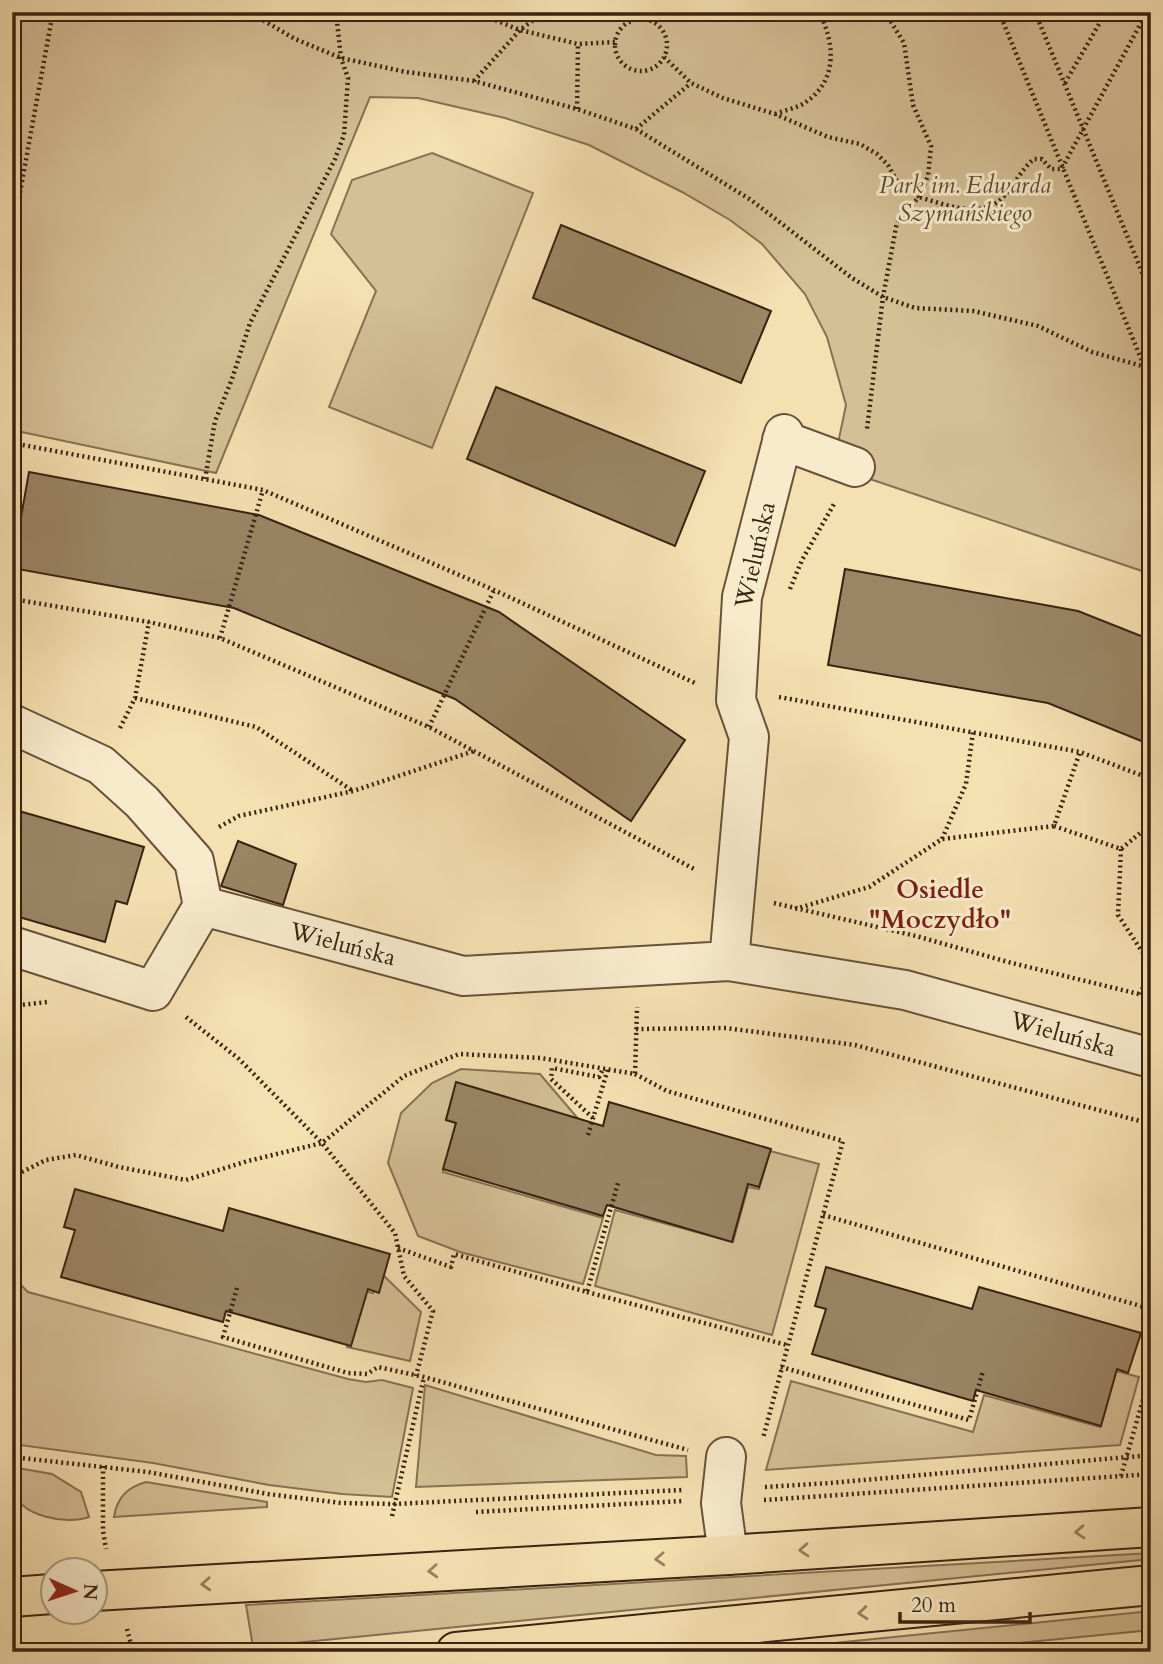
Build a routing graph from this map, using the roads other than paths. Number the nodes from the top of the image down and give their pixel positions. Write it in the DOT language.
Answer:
graph roads {
  1 [pos="855,467"];
  2 [pos="12,724"];
  3 [pos="203,906"];
  4 [pos="12,946"];
  5 [pos="729,961"];
  6 [pos="1151,1058"];
  7 [pos="725,1470"];
  8 [pos="1150,1522"];
  9 [pos="728,1555"];
  10 [pos="1151,1585"];
  11 [pos="108,1590"];
  12 [pos="38,1595"];
  13 [pos="12,1597"];
  14 [pos="456,1652"];
  1 -- 5 [label="street, Wieluńska"];
  2 -- 3 [label="street"];
  3 -- 4 [label="street"];
  3 -- 5 [label="street, Wieluńska"];
  5 -- 6 [label="street, Wieluńska"];
  7 -- 9 [label="street"];
  8 -- 9 [label="main road, one-way"];
  9 -- 11 [label="main road, one-way"];
  10 -- 14 [label="main road, one-way"];
  12 -- 13 [label="main road"];
}
